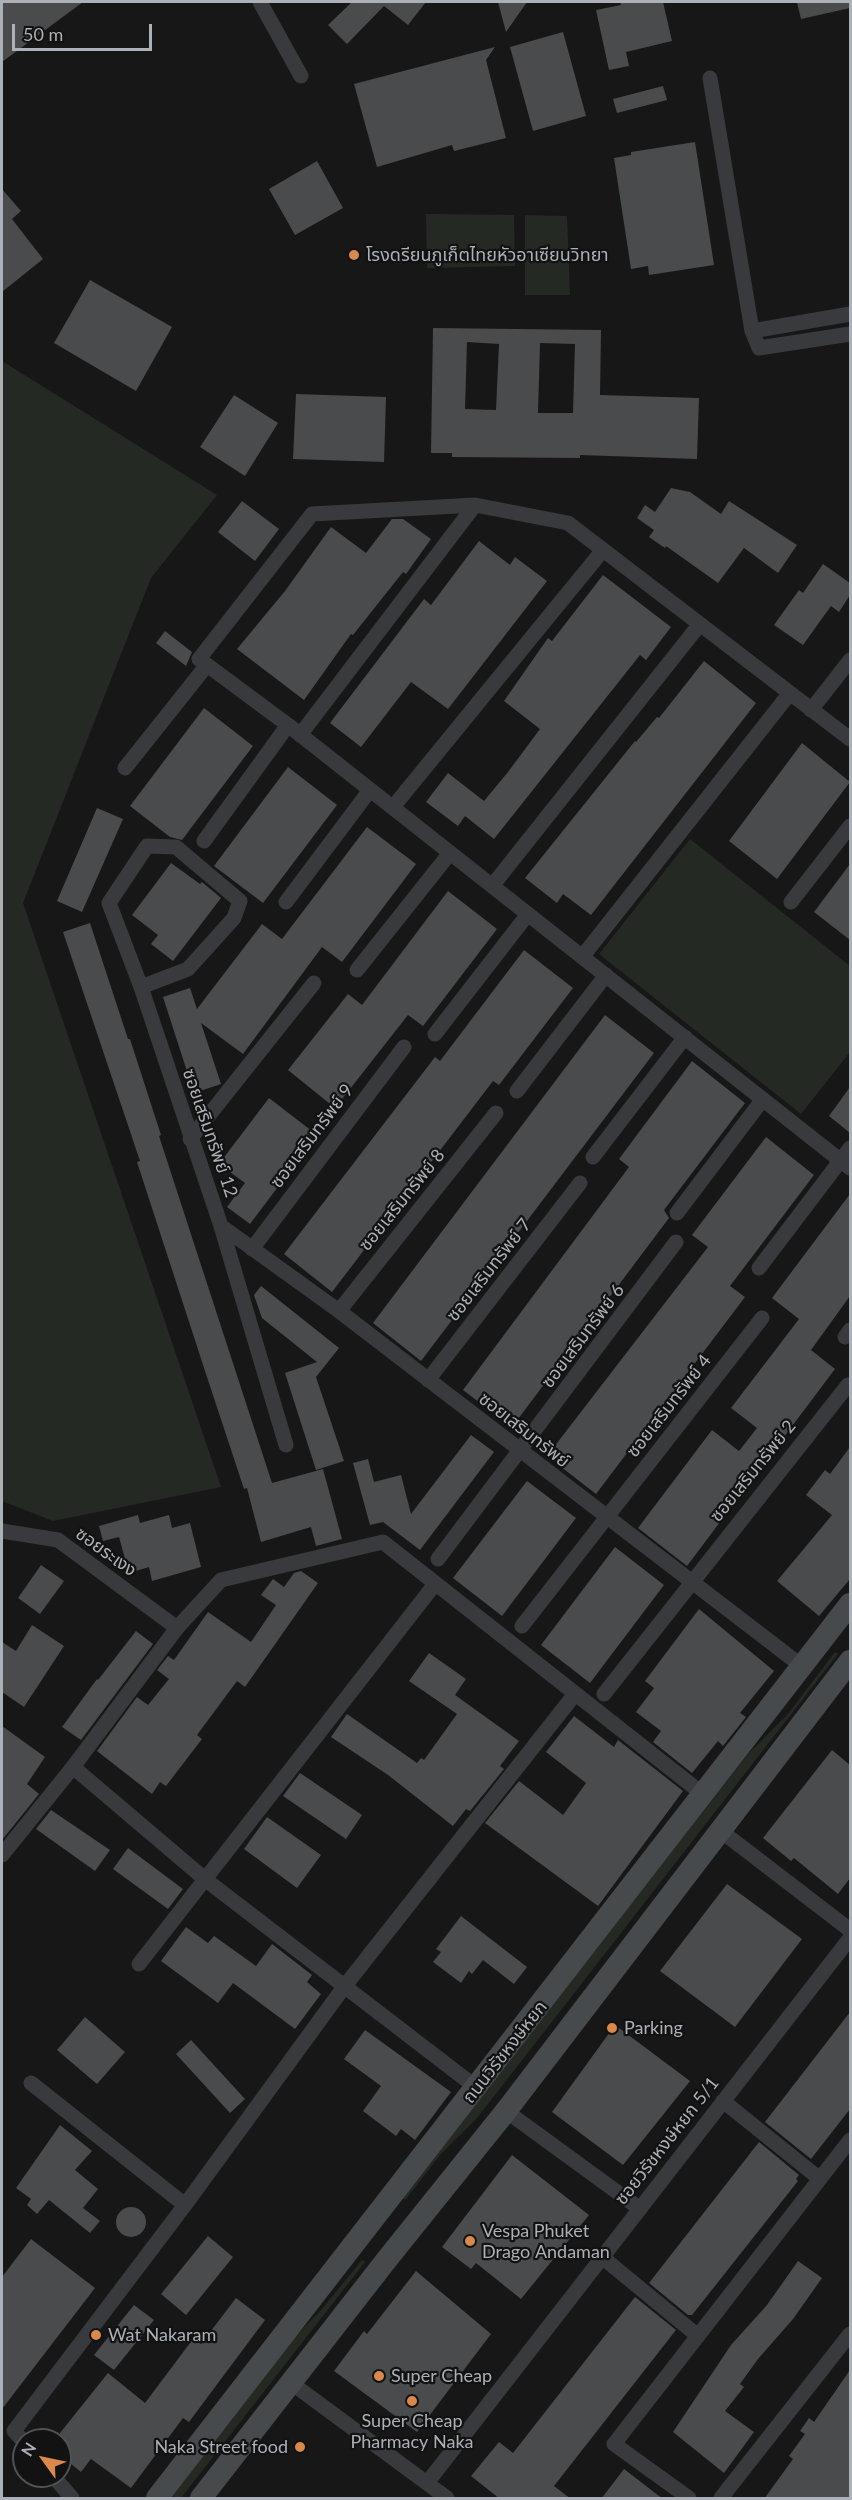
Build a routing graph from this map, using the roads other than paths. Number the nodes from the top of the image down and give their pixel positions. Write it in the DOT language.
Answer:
graph roads {
  1 [pos="260,2"];
  2 [pos="301,76"];
  3 [pos="710,78"];
  4 [pos="850,314"];
  5 [pos="752,330"];
  6 [pos="850,334"];
  7 [pos="475,505"];
  8 [pos="603,550"];
  9 [pos="700,624"];
  10 [pos="850,660"];
  11 [pos="207,665"];
  12 [pos="790,693"];
  13 [pos="812,710"];
  14 [pos="294,730"];
  15 [pos="850,739"];
  16 [pos="125,768"];
  17 [pos="370,790"];
  18 [pos="393,807"];
  19 [pos="850,826"];
  20 [pos="204,841"];
  21 [pos="450,853"];
  22 [pos="492,886"];
  23 [pos="286,902"];
  24 [pos="792,902"];
  25 [pos="528,914"];
  26 [pos="582,957"];
  27 [pos="357,970"];
  28 [pos="606,975"];
  29 [pos="314,983"];
  30 [pos="141,987"];
  31 [pos="435,1034"];
  32 [pos="685,1037"];
  33 [pos="404,1047"];
  34 [pos="517,1091"];
  35 [pos="763,1099"];
  36 [pos="496,1113"];
  37 [pos="190,1139"];
  38 [pos="850,1148"];
  39 [pos="593,1157"];
  40 [pos="846,1165"];
  41 [pos="580,1183"];
  42 [pos="676,1214"];
  43 [pos="220,1226"];
  44 [pos="676,1242"];
  45 [pos="252,1249"];
  46 [pos="759,1268"];
  47 [pos="339,1311"];
  48 [pos="762,1317"];
  49 [pos="428,1380"];
  50 [pos="848,1385"];
  51 [pos="286,1445"];
  52 [pos="520,1452"];
  53 [pos="606,1518"];
  54 [pos="2,1531"];
  55 [pos="438,1559"];
  56 [pos="690,1582"];
  57 [pos="435,1584"];
  58 [pos="850,1604"];
  59 [pos="522,1626"];
  60 [pos="177,1628"];
  61 [pos="850,1661"];
  62 [pos="803,1666"];
  63 [pos="575,1694"];
  64 [pos="604,1694"];
  65 [pos="73,1767"];
  66 [pos="704,1795"];
  67 [pos="721,1831"];
  68 [pos="2,1855"];
  69 [pos="206,1880"];
  70 [pos="850,1930"];
  71 [pos="850,1938"];
  72 [pos="139,1964"];
  73 [pos="344,1987"];
  74 [pos="31,2082"];
  75 [pos="477,2088"];
  76 [pos="723,2101"];
  77 [pos="506,2111"];
  78 [pos="850,2140"];
  79 [pos="820,2179"];
  80 [pos="185,2205"];
  81 [pos="639,2208"];
  82 [pos="360,2236"];
  83 [pos="602,2257"];
  84 [pos="388,2258"];
  85 [pos="850,2334"];
  86 [pos="698,2336"];
  87 [pos="290,2382"];
  88 [pos="16,2428"];
  89 [pos="427,2483"];
  90 [pos="157,2499"];
  91 [pos="201,2499"];
  92 [pos="447,2499"];
  93 [pos="689,2499"];
  94 [pos="721,2499"];
  1 -- 2 [label="street"];
  3 -- 5 [label="street"];
  4 -- 5 [label="street"];
  5 -- 6 [label="street"];
  7 -- 8 [label="street"];
  7 -- 11 [label="street"];
  7 -- 14 [label="street"];
  8 -- 9 [label="street"];
  8 -- 18 [label="street"];
  9 -- 12 [label="street"];
  9 -- 22 [label="street"];
  10 -- 13 [label="street"];
  11 -- 14 [label="street"];
  11 -- 16 [label="street"];
  12 -- 13 [label="street"];
  12 -- 26 [label="street"];
  13 -- 15 [label="street"];
  14 -- 17 [label="street"];
  14 -- 20 [label="street"];
  17 -- 18 [label="street"];
  17 -- 23 [label="street"];
  18 -- 21 [label="street"];
  19 -- 24 [label="street"];
  21 -- 22 [label="street"];
  21 -- 27 [label="street"];
  22 -- 25 [label="street"];
  25 -- 26 [label="street"];
  25 -- 31 [label="street"];
  26 -- 28 [label="street"];
  28 -- 32 [label="street"];
  28 -- 34 [label="street"];
  29 -- 37 [label="street"];
  30 -- 30 [label="street, ซอยเสริมทรัพย์ 12"];
  30 -- 37 [label="street, ซอยเสริมทรัพย์ 12"];
  32 -- 35 [label="street"];
  32 -- 39 [label="street"];
  33 -- 45 [label="street, ซอยเสริมทรัพย์ 9"];
  35 -- 40 [label="street"];
  35 -- 42 [label="street"];
  36 -- 47 [label="street, ซอยเสริมทรัพย์ 8"];
  37 -- 43 [label="street, ซอยเสริมทรัพย์ 12"];
  38 -- 40 [label="street"];
  40 -- 46 [label="street"];
  41 -- 49 [label="street, ซอยเสริมทรัพย์ 7"];
  43 -- 45 [label="street, ซอยเสริมทรัพย์"];
  43 -- 51 [label="street, ซอยเสริมทรัพย์ 12"];
  44 -- 52 [label="street, ซอยเสริมทรัพย์ 6"];
  45 -- 47 [label="street, ซอยเสริมทรัพย์"];
  47 -- 49 [label="street, ซอยเสริมทรัพย์"];
  48 -- 53 [label="street, ซอยเสริมทรัพย์ 4"];
  49 -- 52 [label="street, ซอยเสริมทรัพย์"];
  50 -- 56 [label="street, ซอยเสริมทรัพย์ 2"];
  52 -- 53 [label="street, ซอยเสริมทรัพย์"];
  52 -- 55 [label="street, ซอยเสริมทรัพย์ 6"];
  53 -- 56 [label="street, ซอยเสริมทรัพย์"];
  53 -- 59 [label="street, ซอยเสริมทรัพย์ 4"];
  54 -- 60 [label="street, ซอยระเงง"];
  56 -- 62 [label="street, ซอยเสริมทรัพย์"];
  56 -- 64 [label="street, ซอยเสริมทรัพย์ 2"];
  57 -- 60 [label="street"];
  57 -- 63 [label="street"];
  57 -- 69 [label="street"];
  58 -- 62 [label="main road, ถนนวิรัชหงษ์หยก"];
  60 -- 65 [label="street"];
  61 -- 67 [label="main road, ถนนวิรัชหงษ์หยก"];
  62 -- 66 [label="main road, ถนนวิรัชหงษ์หยก"];
  63 -- 66 [label="street"];
  63 -- 73 [label="street"];
  65 -- 68 [label="street"];
  65 -- 69 [label="street"];
  66 -- 75 [label="main road, ถนนวิรัชหงษ์หยก"];
  67 -- 70 [label="street"];
  67 -- 77 [label="main road, ถนนวิรัชหงษ์หยก"];
  69 -- 72 [label="street"];
  69 -- 73 [label="street"];
  71 -- 76 [label="street, ซอยวิรัชหงษ์หยก 5/1"];
  73 -- 75 [label="street"];
  73 -- 80 [label="street"];
  74 -- 80 [label="street"];
  75 -- 82 [label="main road, ถนนวิรัชหงษ์หยก"];
  76 -- 79 [label="street"];
  76 -- 81 [label="street, ซอยวิรัชหงษ์หยก 5/1"];
  77 -- 81 [label="street"];
  77 -- 84 [label="main road, ถนนวิรัชหงษ์หยก"];
  78 -- 79 [label="street"];
  79 -- 86 [label="street"];
  80 -- 88 [label="street"];
  81 -- 83 [label="street, ซอยวิรัชหงษ์หยก 5/1"];
  82 -- 84 [label="main road"];
  82 -- 90 [label="main road, ถนนวิรัชหงษ์หยก"];
  83 -- 86 [label="street"];
  83 -- 89 [label="street, ซอยวิรัชหงษ์หยก 5/1"];
  84 -- 87 [label="main road, ถนนวิรัชหงษ์หยก"];
  85 -- 94 [label="street"];
  86 -- 93 [label="street"];
  87 -- 89 [label="street"];
  87 -- 91 [label="main road, ถนนวิรัชหงษ์หยก"];
  89 -- 92 [label="street"];
}
